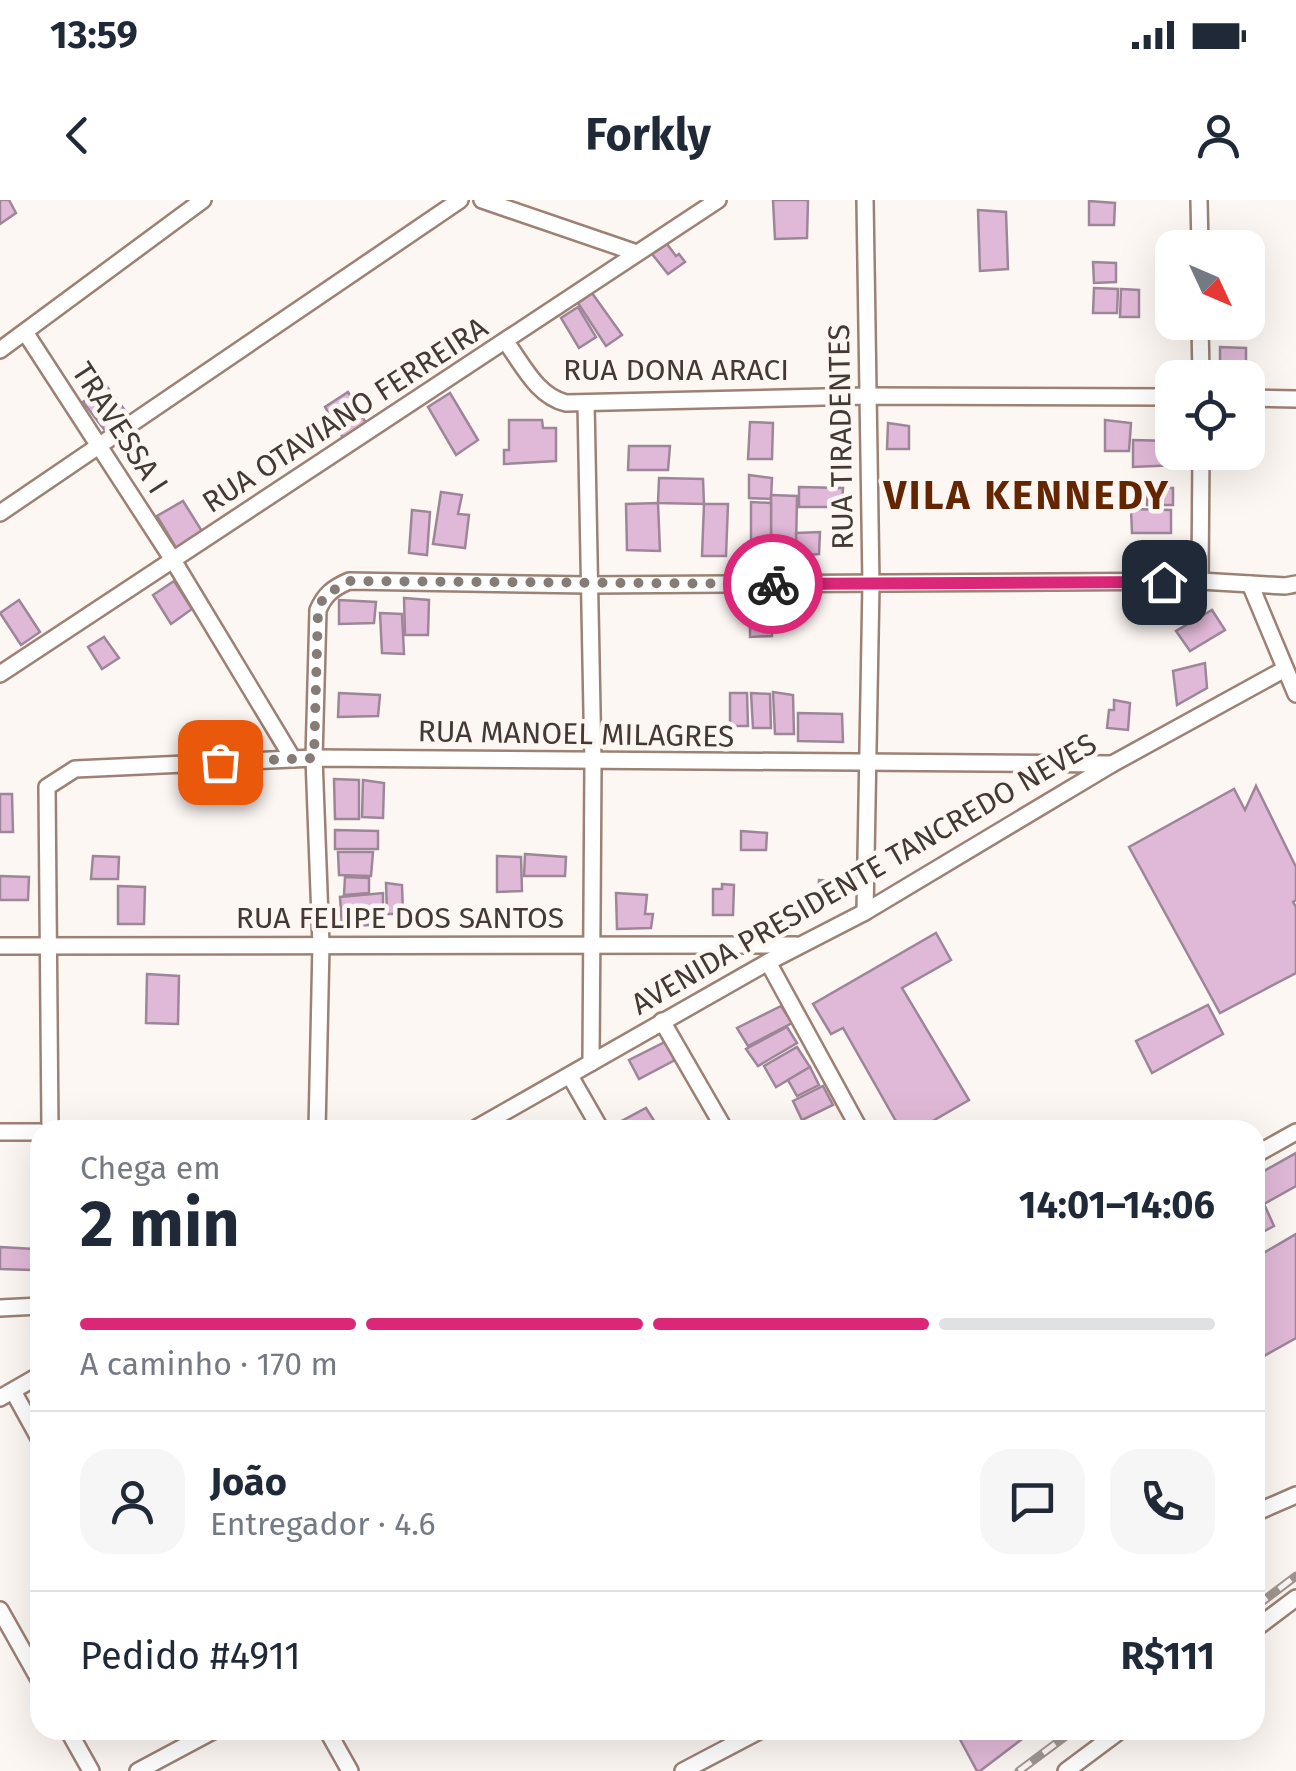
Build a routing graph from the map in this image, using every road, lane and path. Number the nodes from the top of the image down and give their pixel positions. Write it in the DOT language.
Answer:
graph roads {
  1 [pos="203,200"];
  2 [pos="460,200"];
  3 [pos="482,200"];
  4 [pos="718,200"];
  5 [pos="865,200"];
  6 [pos="1199,200"];
  7 [pos="1200,230"];
  8 [pos="637,252"];
  9 [pos="25,332"];
  10 [pos="506,342"];
  11 [pos="0,350"];
  12 [pos="866,396"];
  13 [pos="1155,397"];
  14 [pos="1265,399"];
  15 [pos="1296,400"];
  16 [pos="586,403"];
  17 [pos="100,446"];
  18 [pos="1201,470"];
  19 [pos="0,514"];
  20 [pos="173,560"];
  21 [pos="1200,582"];
  22 [pos="871,584"];
  23 [pos="1250,584"];
  24 [pos="1296,584"];
  25 [pos="588,585"];
  26 [pos="1285,670"];
  27 [pos="0,674"];
  28 [pos="1296,694"];
  29 [pos="314,758"];
  30 [pos="293,759"];
  31 [pos="593,762"];
  32 [pos="870,763"];
  33 [pos="1112,764"];
  34 [pos="865,912"];
  35 [pos="800,944"];
  36 [pos="320,945"];
  37 [pos="0,946"];
  38 [pos="591,946"];
  39 [pos="47,947"];
  40 [pos="768,962"];
  41 [pos="662,1021"];
  42 [pos="591,1063"];
  43 [pos="570,1076"];
  44 [pos="50,1120"];
  45 [pos="317,1120"];
  46 [pos="492,1120"];
  47 [pos="594,1120"];
  48 [pos="719,1120"];
  49 [pos="855,1120"];
  50 [pos="0,1132"];
  51 [pos="30,1132"];
  52 [pos="1296,1132"];
  53 [pos="1265,1149"];
  54 [pos="30,1306"];
  55 [pos="0,1308"];
  56 [pos="30,1381"];
  57 [pos="6,1394"];
  58 [pos="30,1426"];
  59 [pos="1296,1496"];
  60 [pos="1265,1509"];
  61 [pos="1296,1598"];
  62 [pos="0,1610"];
  63 [pos="1265,1621"];
  64 [pos="30,1663"];
  65 [pos="74,1740"];
  66 [pos="193,1740"];
  67 [pos="333,1740"];
  68 [pos="742,1740"];
  69 [pos="1107,1740"];
  70 [pos="91,1771"];
  71 [pos="138,1771"];
  72 [pos="350,1771"];
  73 [pos="683,1771"];
  74 [pos="1066,1771"];
  1 -- 9 [label="street"];
  2 -- 17 [label="street"];
  3 -- 8 [label="street"];
  4 -- 8 [label="street, RUA OTAVIANO FERREIRA"];
  5 -- 12 [label="street, RUA TIRADENTES"];
  6 -- 7 [label="street"];
  8 -- 10 [label="street, RUA OTAVIANO FERREIRA"];
  9 -- 11 [label="street"];
  9 -- 17 [label="street, TRAVESSA I"];
  10 -- 16 [label="street, RUA DONA ARACI"];
  10 -- 20 [label="street, RUA OTAVIANO FERREIRA"];
  12 -- 13 [label="street, RUA DONA ARACI"];
  12 -- 16 [label="street, RUA DONA ARACI"];
  12 -- 22 [label="street, RUA TIRADENTES"];
  14 -- 15 [label="street"];
  16 -- 25 [label="street"];
  17 -- 19 [label="street"];
  17 -- 20 [label="street, TRAVESSA I"];
  18 -- 21 [label="street"];
  20 -- 27 [label="street, RUA OTAVIANO FERREIRA"];
  20 -- 30 [label="street, TRAVESSA I"];
  21 -- 22 [label="street"];
  21 -- 23 [label="street"];
  22 -- 25 [label="street"];
  22 -- 32 [label="street, RUA TIRADENTES"];
  23 -- 24 [label="street"];
  23 -- 26 [label="street"];
  25 -- 29 [label="street"];
  25 -- 31 [label="street"];
  26 -- 28 [label="street"];
  26 -- 33 [label="street, AVENIDA PRESIDENTE TANCREDO NEVES"];
  29 -- 30 [label="street, RUA MANOEL MILAGRES"];
  29 -- 31 [label="street, RUA MANOEL MILAGRES"];
  29 -- 36 [label="street"];
  30 -- 39 [label="street, RUA MANOEL MILAGRES"];
  31 -- 32 [label="street, RUA MANOEL MILAGRES"];
  31 -- 38 [label="street"];
  32 -- 33 [label="street, RUA MANOEL MILAGRES"];
  32 -- 34 [label="street, RUA TIRADENTES"];
  33 -- 34 [label="street, AVENIDA PRESIDENTE TANCREDO NEVES"];
  34 -- 35 [label="street, AVENIDA PRESIDENTE TANCREDO NEVES"];
  35 -- 38 [label="street, RUA FELIPE DOS SANTOS"];
  35 -- 40 [label="street, AVENIDA PRESIDENTE TANCREDO NEVES"];
  36 -- 38 [label="street, RUA FELIPE DOS SANTOS"];
  36 -- 39 [label="street, RUA FELIPE DOS SANTOS"];
  36 -- 45 [label="street"];
  37 -- 39 [label="street, RUA FELIPE DOS SANTOS"];
  38 -- 42 [label="street"];
  39 -- 44 [label="street"];
  40 -- 41 [label="street, AVENIDA PRESIDENTE TANCREDO NEVES"];
  40 -- 49 [label="street"];
  41 -- 42 [label="street, AVENIDA PRESIDENTE TANCREDO NEVES"];
  41 -- 48 [label="street"];
  42 -- 43 [label="street, AVENIDA PRESIDENTE TANCREDO NEVES"];
  43 -- 46 [label="street, AVENIDA PRESIDENTE TANCREDO NEVES"];
  43 -- 47 [label="street"];
  50 -- 51 [label="street"];
  52 -- 53 [label="street"];
  54 -- 55 [label="street"];
  56 -- 57 [label="street"];
  57 -- 58 [label="street"];
  59 -- 60 [label="street"];
  61 -- 63 [label="street"];
  62 -- 64 [label="street"];
  65 -- 70 [label="street"];
  66 -- 71 [label="street"];
  67 -- 72 [label="street"];
  68 -- 73 [label="street"];
  69 -- 74 [label="street"];
}
